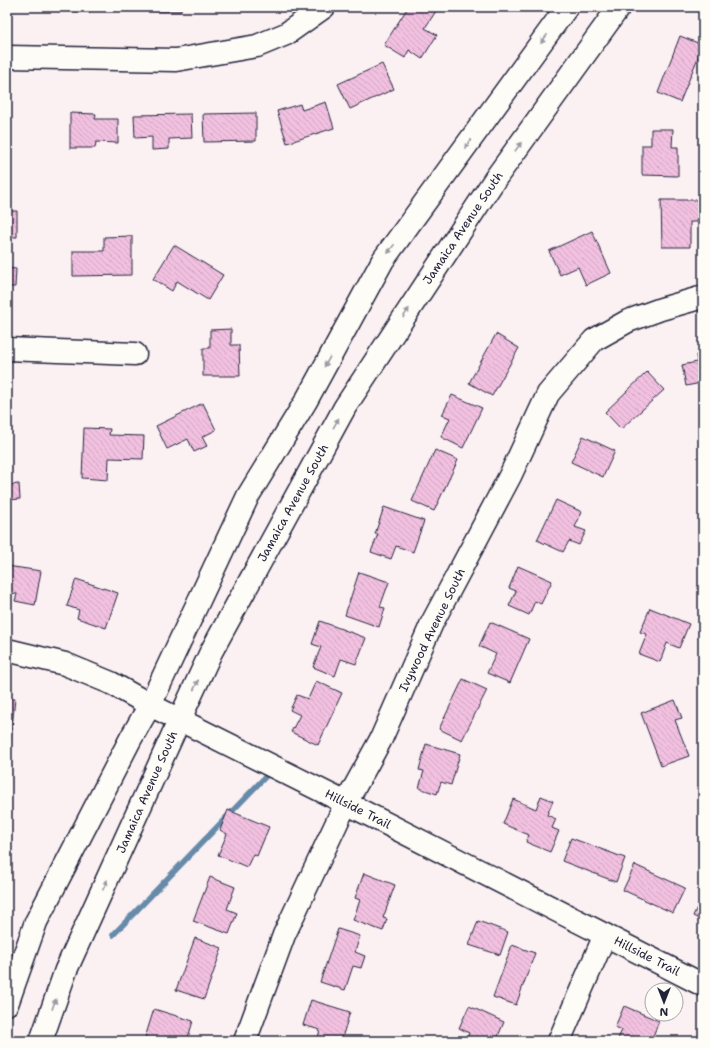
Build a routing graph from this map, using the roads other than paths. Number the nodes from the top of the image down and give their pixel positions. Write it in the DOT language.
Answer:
graph roads {
  1 [pos="324,7"];
  2 [pos="567,7"];
  3 [pos="619,7"];
  4 [pos="7,57"];
  5 [pos="703,297"];
  6 [pos="7,349"];
  7 [pos="135,354"];
  8 [pos="7,650"];
  9 [pos="150,705"];
  10 [pos="179,721"];
  11 [pos="346,802"];
  12 [pos="605,936"];
  13 [pos="703,984"];
  14 [pos="7,1004"];
  15 [pos="41,1041"];
  16 [pos="245,1041"];
  17 [pos="559,1041"];
  1 -- 4 [label="main road"];
  2 -- 9 [label="main road, one-way"];
  10 -- 3 [label="main road, Jamaica Avenue South, one-way"];
  5 -- 11 [label="main road, Ivywood Avenue South"];
  6 -- 7 [label="main road"];
  8 -- 9 [label="main road, Hillside Trail"];
  9 -- 10 [label="main road, Hillside Trail"];
  9 -- 14 [label="main road"];
  10 -- 11 [label="main road, Hillside Trail"];
  15 -- 10 [label="main road, Jamaica Avenue South, one-way"];
  11 -- 12 [label="main road, Hillside Trail"];
  11 -- 16 [label="main road, Ivywood Avenue South"];
  12 -- 13 [label="main road, Hillside Trail"];
  12 -- 17 [label="main road"];
}
